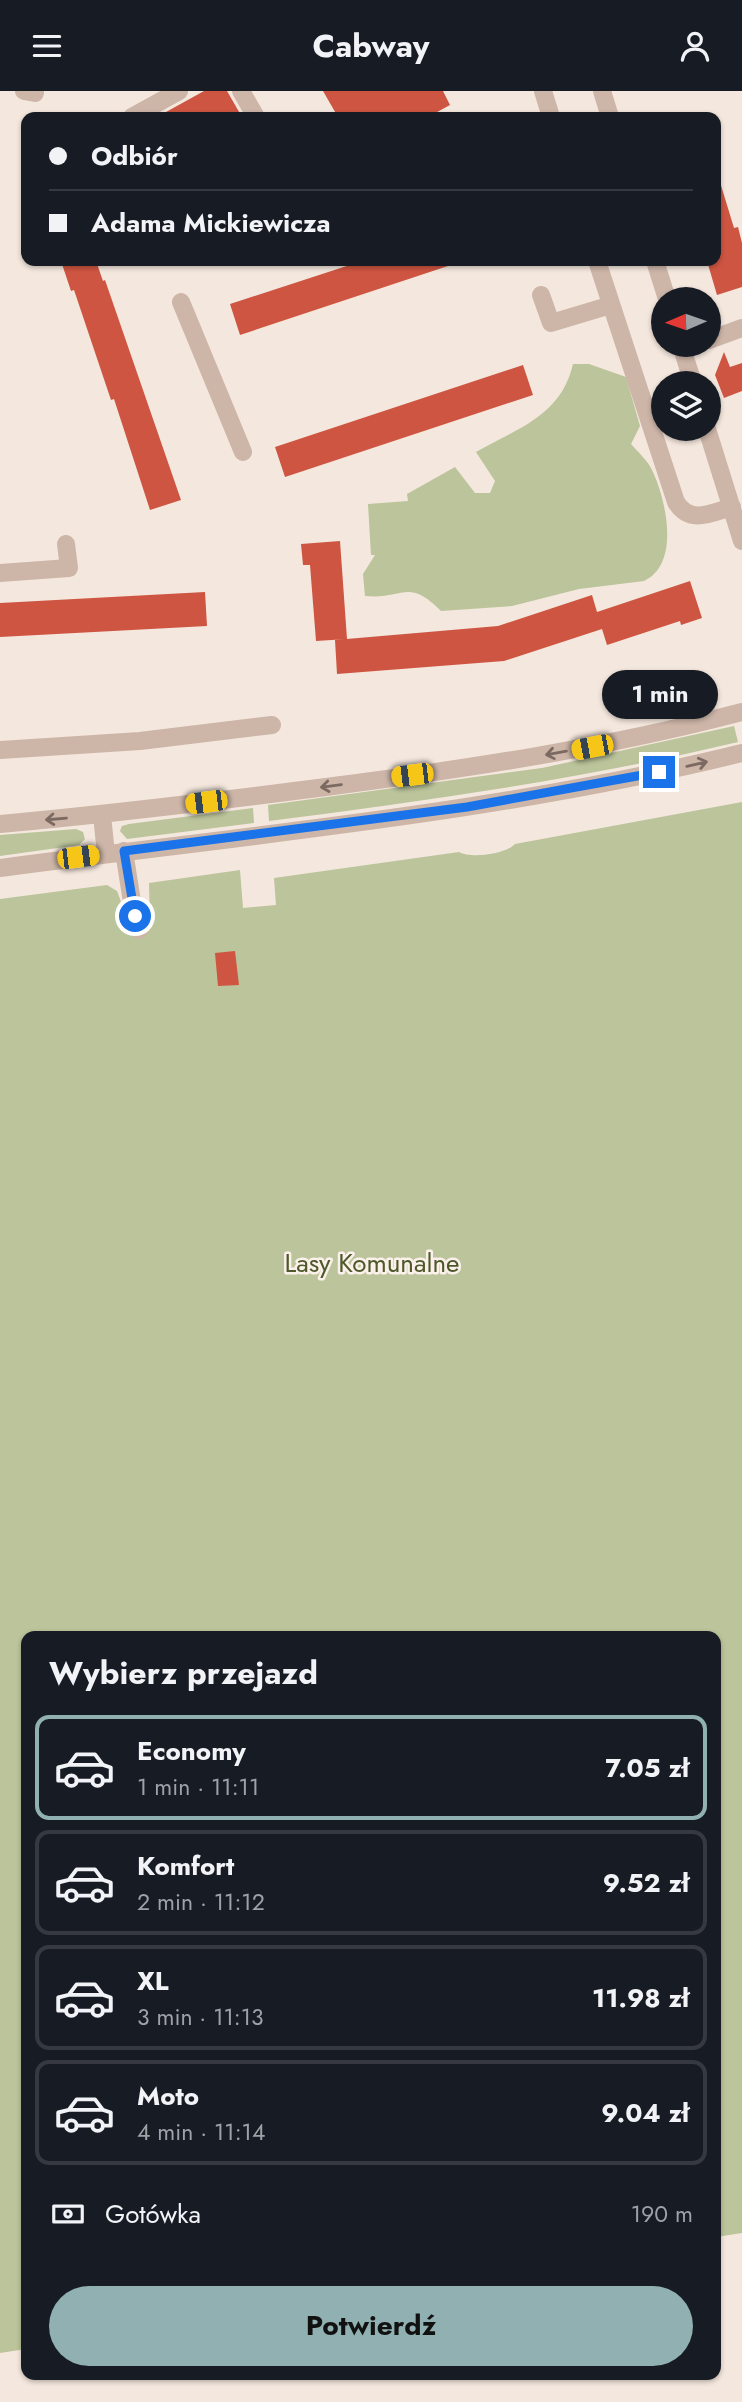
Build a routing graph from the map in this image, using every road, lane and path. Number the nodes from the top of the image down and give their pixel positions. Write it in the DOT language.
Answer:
graph roads {
  1 [pos="179,91"];
  2 [pos="241,91"];
  3 [pos="543,91"];
  4 [pos="602,91"];
  5 [pos="141,112"];
  6 [pos="253,112"];
  7 [pos="549,112"];
  8 [pos="608,112"];
  9 [pos="599,266"];
  10 [pos="657,266"];
  11 [pos="663,287"];
  12 [pos="541,296"];
  13 [pos="181,302"];
  14 [pos="611,305"];
  15 [pos="742,328"];
  16 [pos="721,336"];
  17 [pos="711,441"];
  18 [pos="243,451"];
  19 [pos="736,515"];
  20 [pos="742,541"];
  21 [pos="66,544"];
  22 [pos="0,573"];
  23 [pos="742,712"];
  24 [pos="272,725"];
  25 [pos="0,750"];
  26 [pos="742,753"];
  27 [pos="102,815"];
  28 [pos="0,824"];
  29 [pos="124,851"];
  30 [pos="106,854"];
  31 [pos="0,868"];
  32 [pos="139,929"];
  1 -- 5 [label="street"];
  2 -- 6 [label="street"];
  3 -- 7 [label="street"];
  4 -- 8 [label="street"];
  9 -- 14 [label="street"];
  10 -- 11 [label="street"];
  12 -- 14 [label="street"];
  13 -- 18 [label="street"];
  14 -- 19 [label="street"];
  15 -- 16 [label="street"];
  17 -- 19 [label="street"];
  19 -- 20 [label="street"];
  21 -- 22 [label="street"];
  23 -- 27 [label="street, one-way"];
  24 -- 25 [label="street"];
  29 -- 26 [label="street, one-way"];
  27 -- 28 [label="street, one-way"];
  27 -- 30 [label="street"];
  29 -- 30 [label="street"];
  29 -- 32 [label="street"];
  30 -- 31 [label="street"];
}
